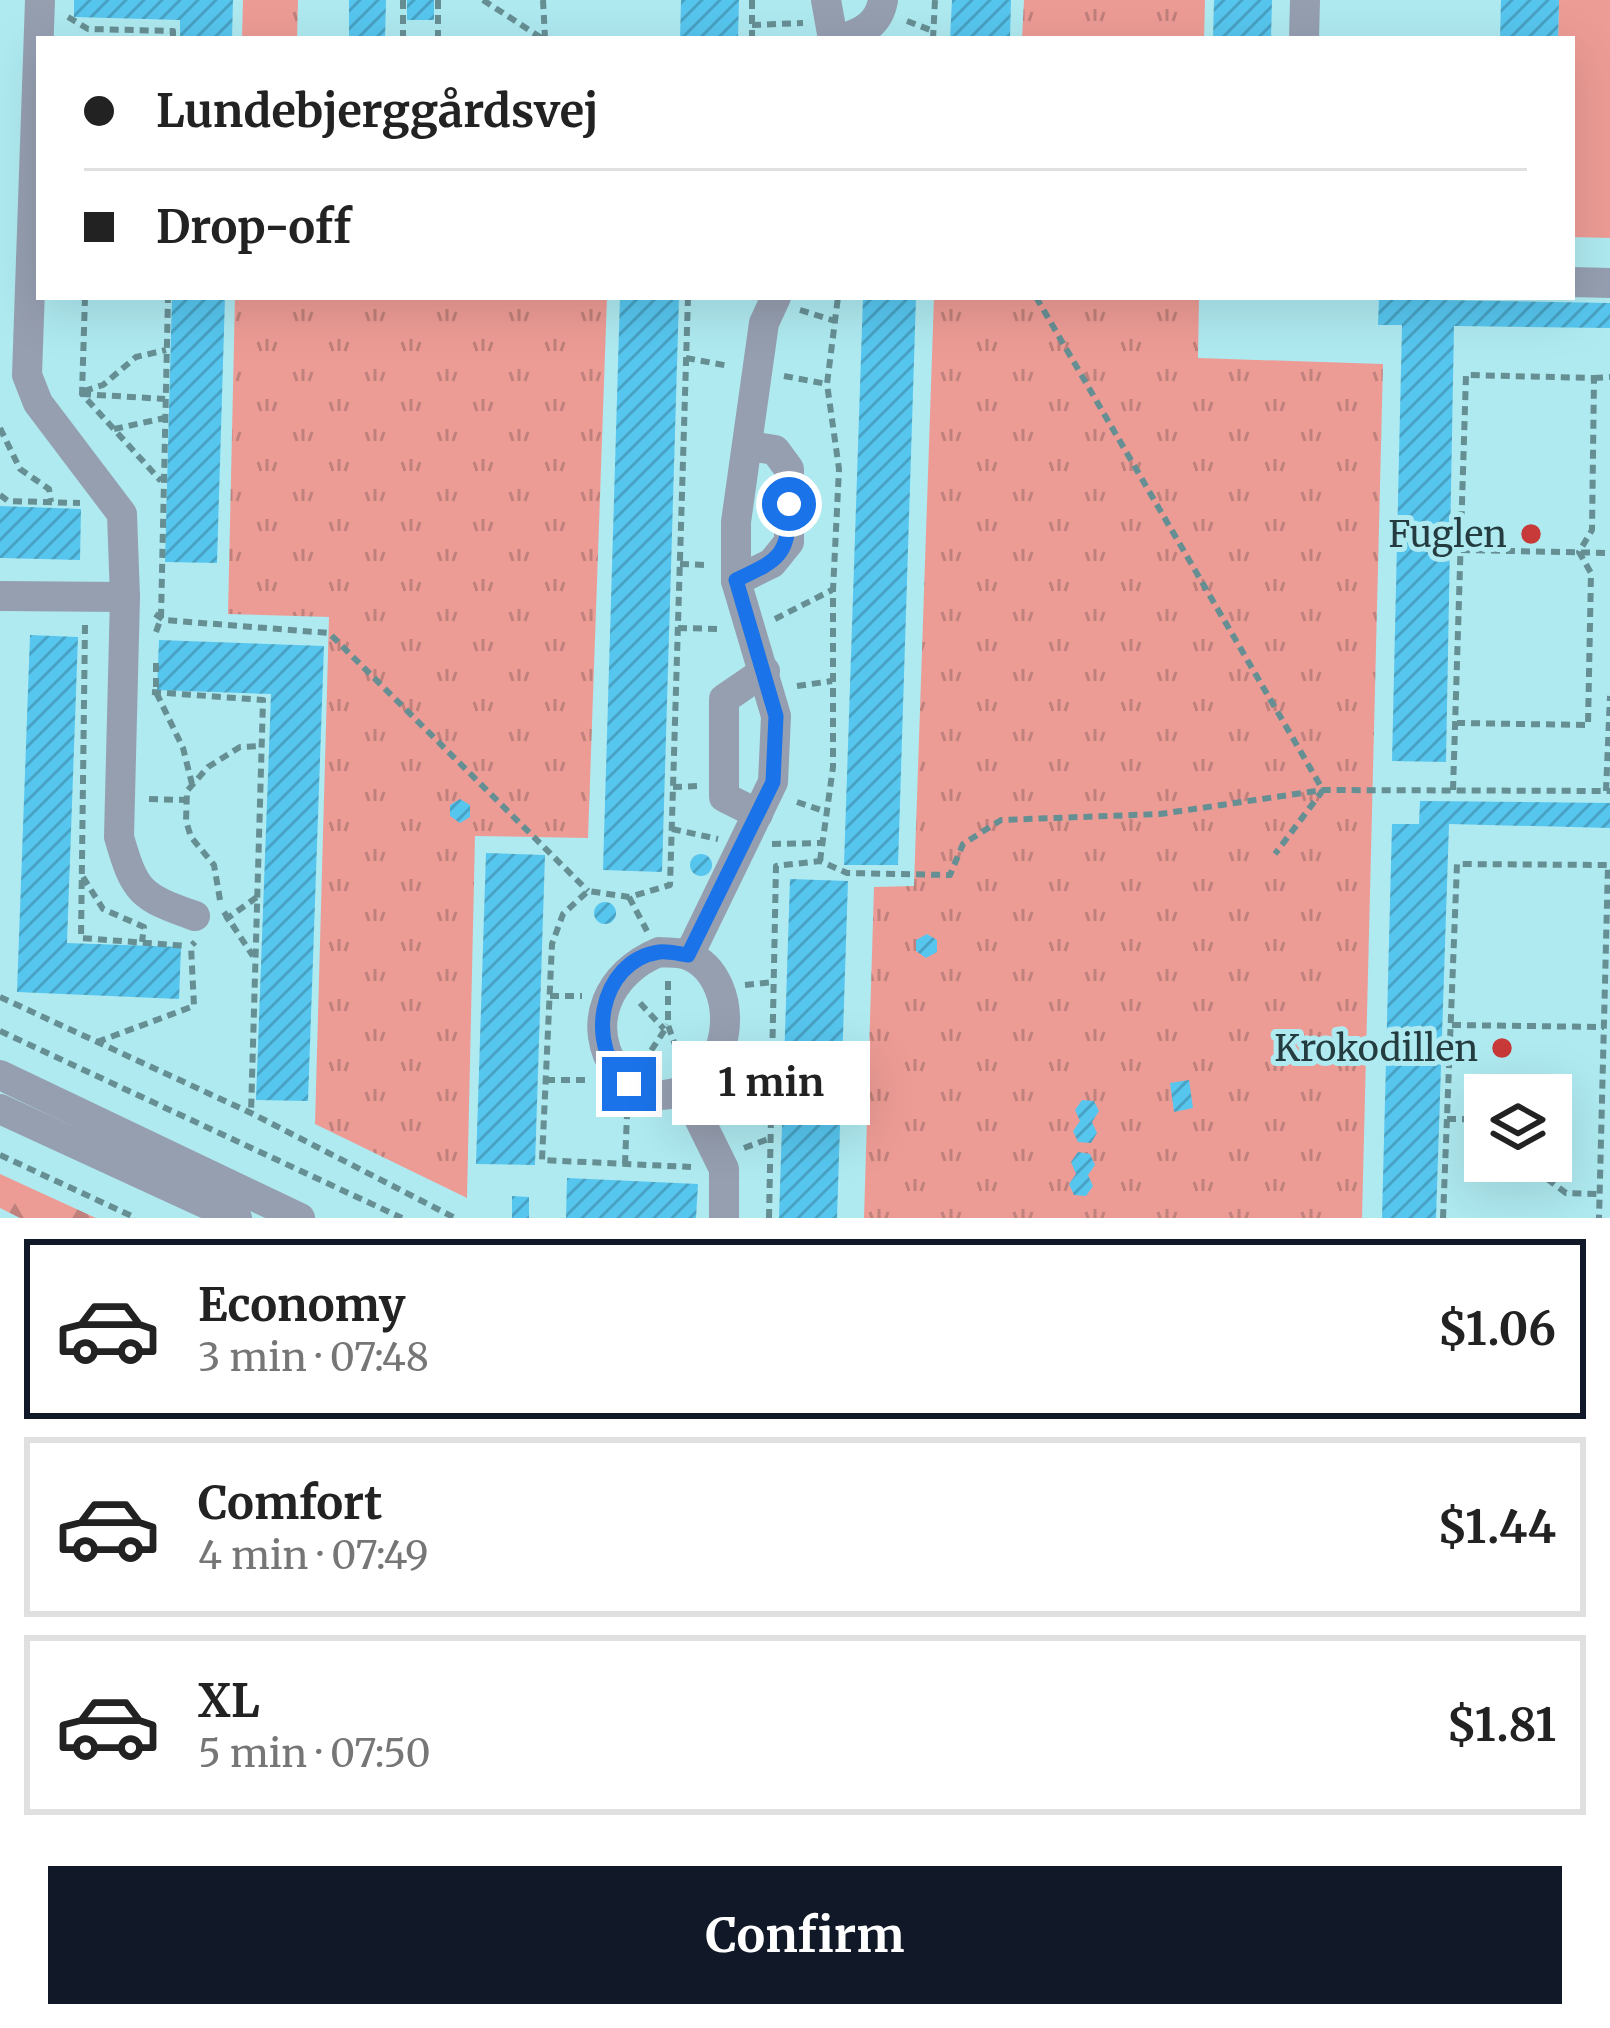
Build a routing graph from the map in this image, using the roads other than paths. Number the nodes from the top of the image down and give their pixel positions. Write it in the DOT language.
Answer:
graph roads {
  1 [pos="40,0"];
  2 [pos="883,0"];
  3 [pos="1305,0"];
  4 [pos="832,24"];
  5 [pos="39,36"];
  6 [pos="1304,36"];
  7 [pos="36,115"];
  8 [pos="1575,282"];
  9 [pos="1610,283"];
  10 [pos="770,310"];
  11 [pos="749,446"];
  12 [pos="736,580"];
  13 [pos="0,596"];
  14 [pos="125,597"];
  15 [pos="768,681"];
  16 [pos="758,814"];
  17 [pos="201,932"];
  18 [pos="674,954"];
  19 [pos="0,1076"];
  20 [pos="689,1090"];
  21 [pos="0,1109"];
  22 [pos="237,1218"];
  23 [pos="299,1218"];
  24 [pos="724,1218"];
  1 -- 5 [label="street"];
  2 -- 4 [label="street"];
  3 -- 6 [label="street"];
  7 -- 14 [label="street"];
  8 -- 9 [label="street"];
  10 -- 11 [label="street"];
  11 -- 12 [label="street"];
  11 -- 12 [label="street"];
  12 -- 15 [label="street"];
  13 -- 14 [label="street"];
  14 -- 17 [label="street"];
  15 -- 16 [label="street"];
  15 -- 16 [label="street"];
  16 -- 18 [label="street"];
  18 -- 20 [label="street"];
  18 -- 20 [label="street"];
  19 -- 23 [label="street"];
  20 -- 24 [label="street"];
  21 -- 22 [label="street"];
}
